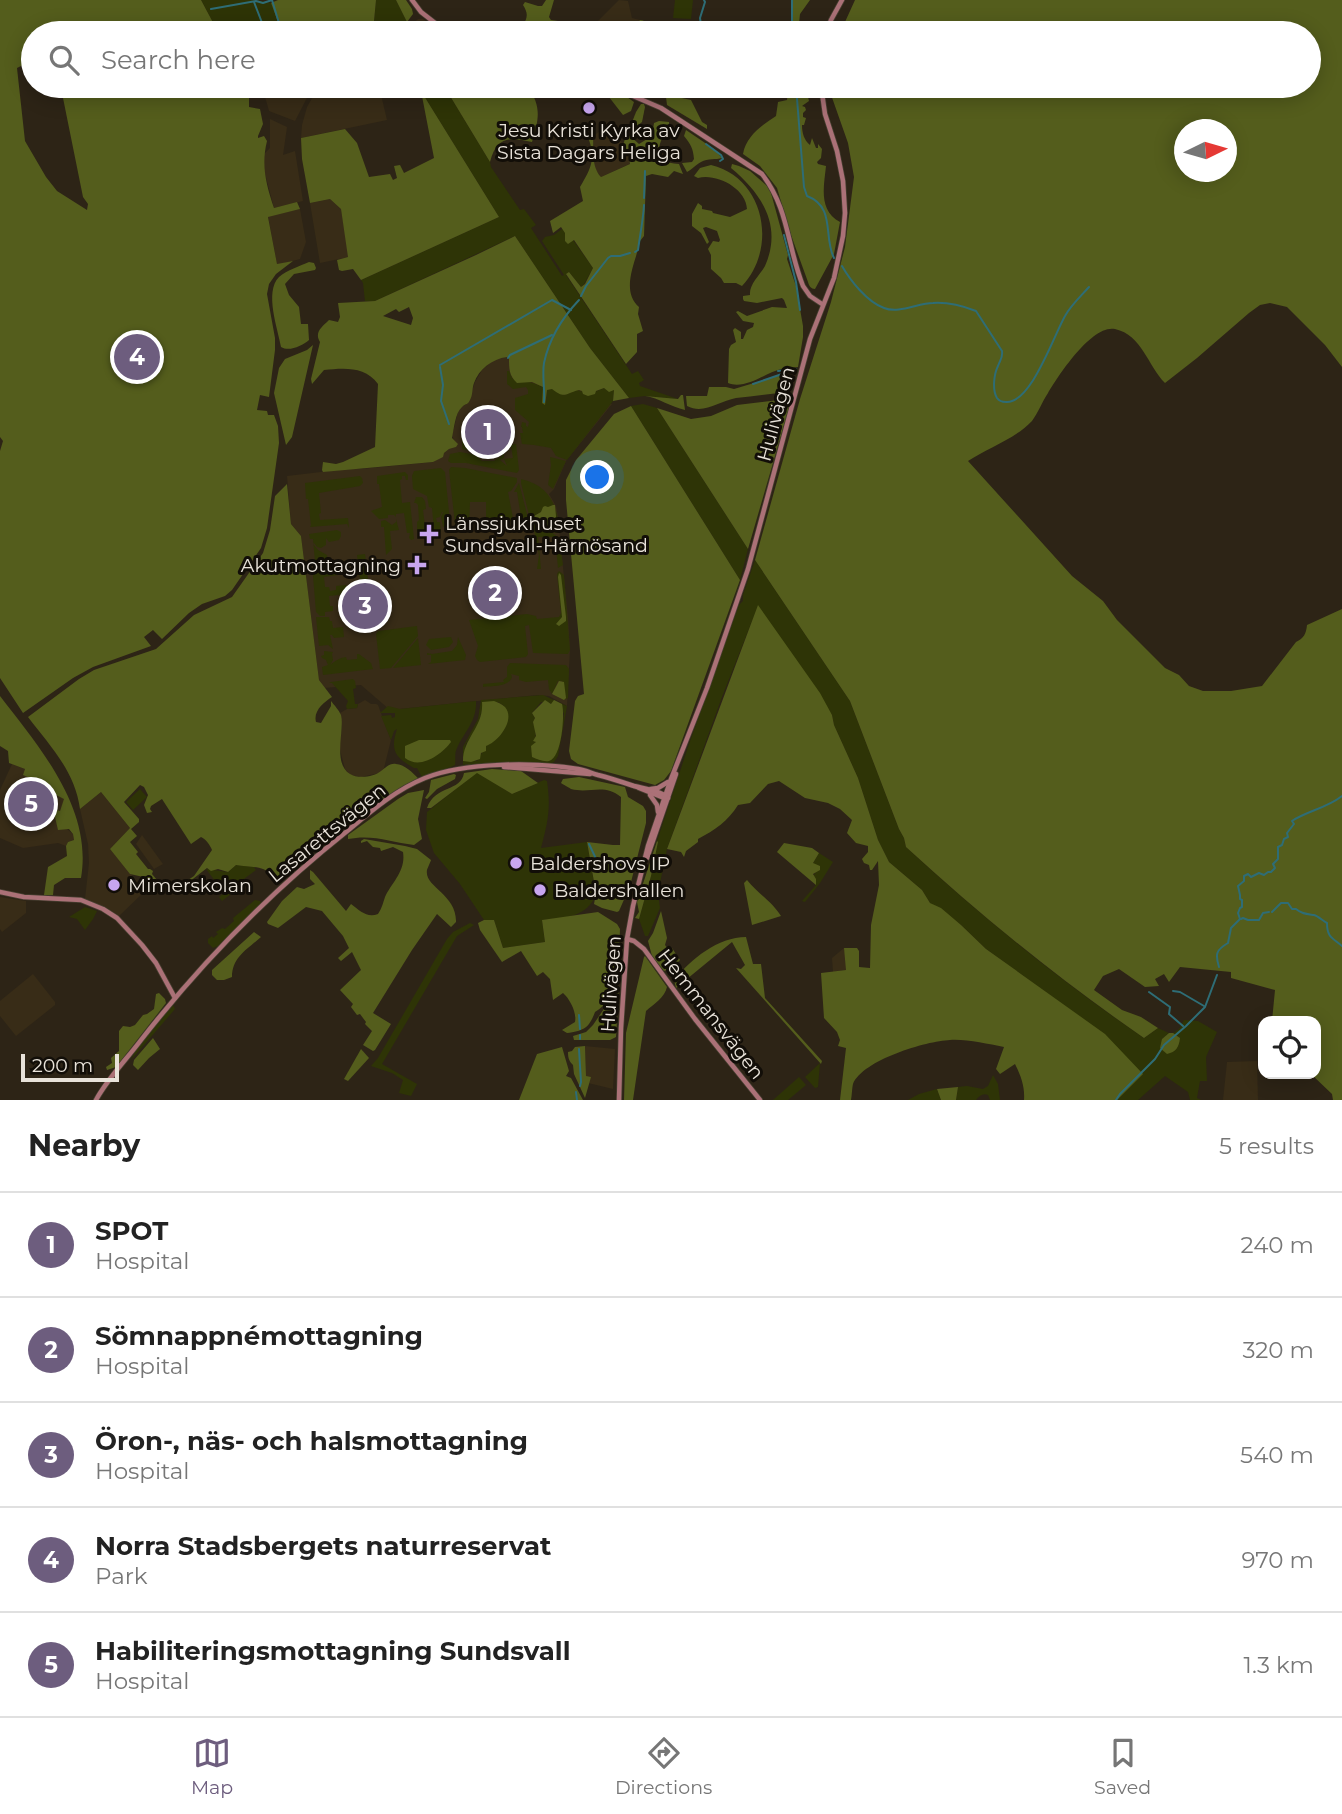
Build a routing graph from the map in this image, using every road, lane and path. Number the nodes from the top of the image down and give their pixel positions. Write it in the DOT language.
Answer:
graph roads {
  1 [pos="412,0"];
  2 [pos="842,0"];
  3 [pos="432,21"];
  4 [pos="831,21"];
  5 [pos="638,98"];
  6 [pos="823,98"];
  7 [pos="822,304"];
  8 [pos="686,743"];
  9 [pos="671,779"];
  10 [pos="636,786"];
  11 [pos="650,789"];
  12 [pos="643,790"];
  13 [pos="666,797"];
  14 [pos="658,816"];
  15 [pos="642,871"];
  16 [pos="0,892"];
  17 [pos="627,942"];
  18 [pos="175,998"];
  19 [pos="96,1100"];
  20 [pos="619,1100"];
  21 [pos="760,1100"];
  1 -- 3 [label="street"];
  2 -- 4 [label="street"];
  5 -- 7 [label="street"];
  6 -- 7 [label="street, Hulivägen"];
  7 -- 8 [label="street, Hulivägen"];
  8 -- 9 [label="street, Hulivägen"];
  8 -- 13 [label="street, Hulivägen"];
  9 -- 11 [label="street"];
  9 -- 13 [label="street, Hulivägen"];
  10 -- 11 [label="street, Lasarettsvägen"];
  10 -- 12 [label="street, Lasarettsvägen"];
  10 -- 18 [label="street, Lasarettsvägen"];
  11 -- 13 [label="street, Lasarettsvägen"];
  12 -- 13 [label="street, Lasarettsvägen"];
  12 -- 14 [label="street"];
  13 -- 14 [label="street, Hulivägen"];
  13 -- 15 [label="street, Hulivägen"];
  14 -- 15 [label="street, Hulivägen"];
  15 -- 17 [label="street, Hulivägen"];
  16 -- 18 [label="street"];
  17 -- 20 [label="street, Hulivägen"];
  17 -- 21 [label="street, Hemmansvägen"];
  18 -- 19 [label="street, Lasarettsvägen"];
}
